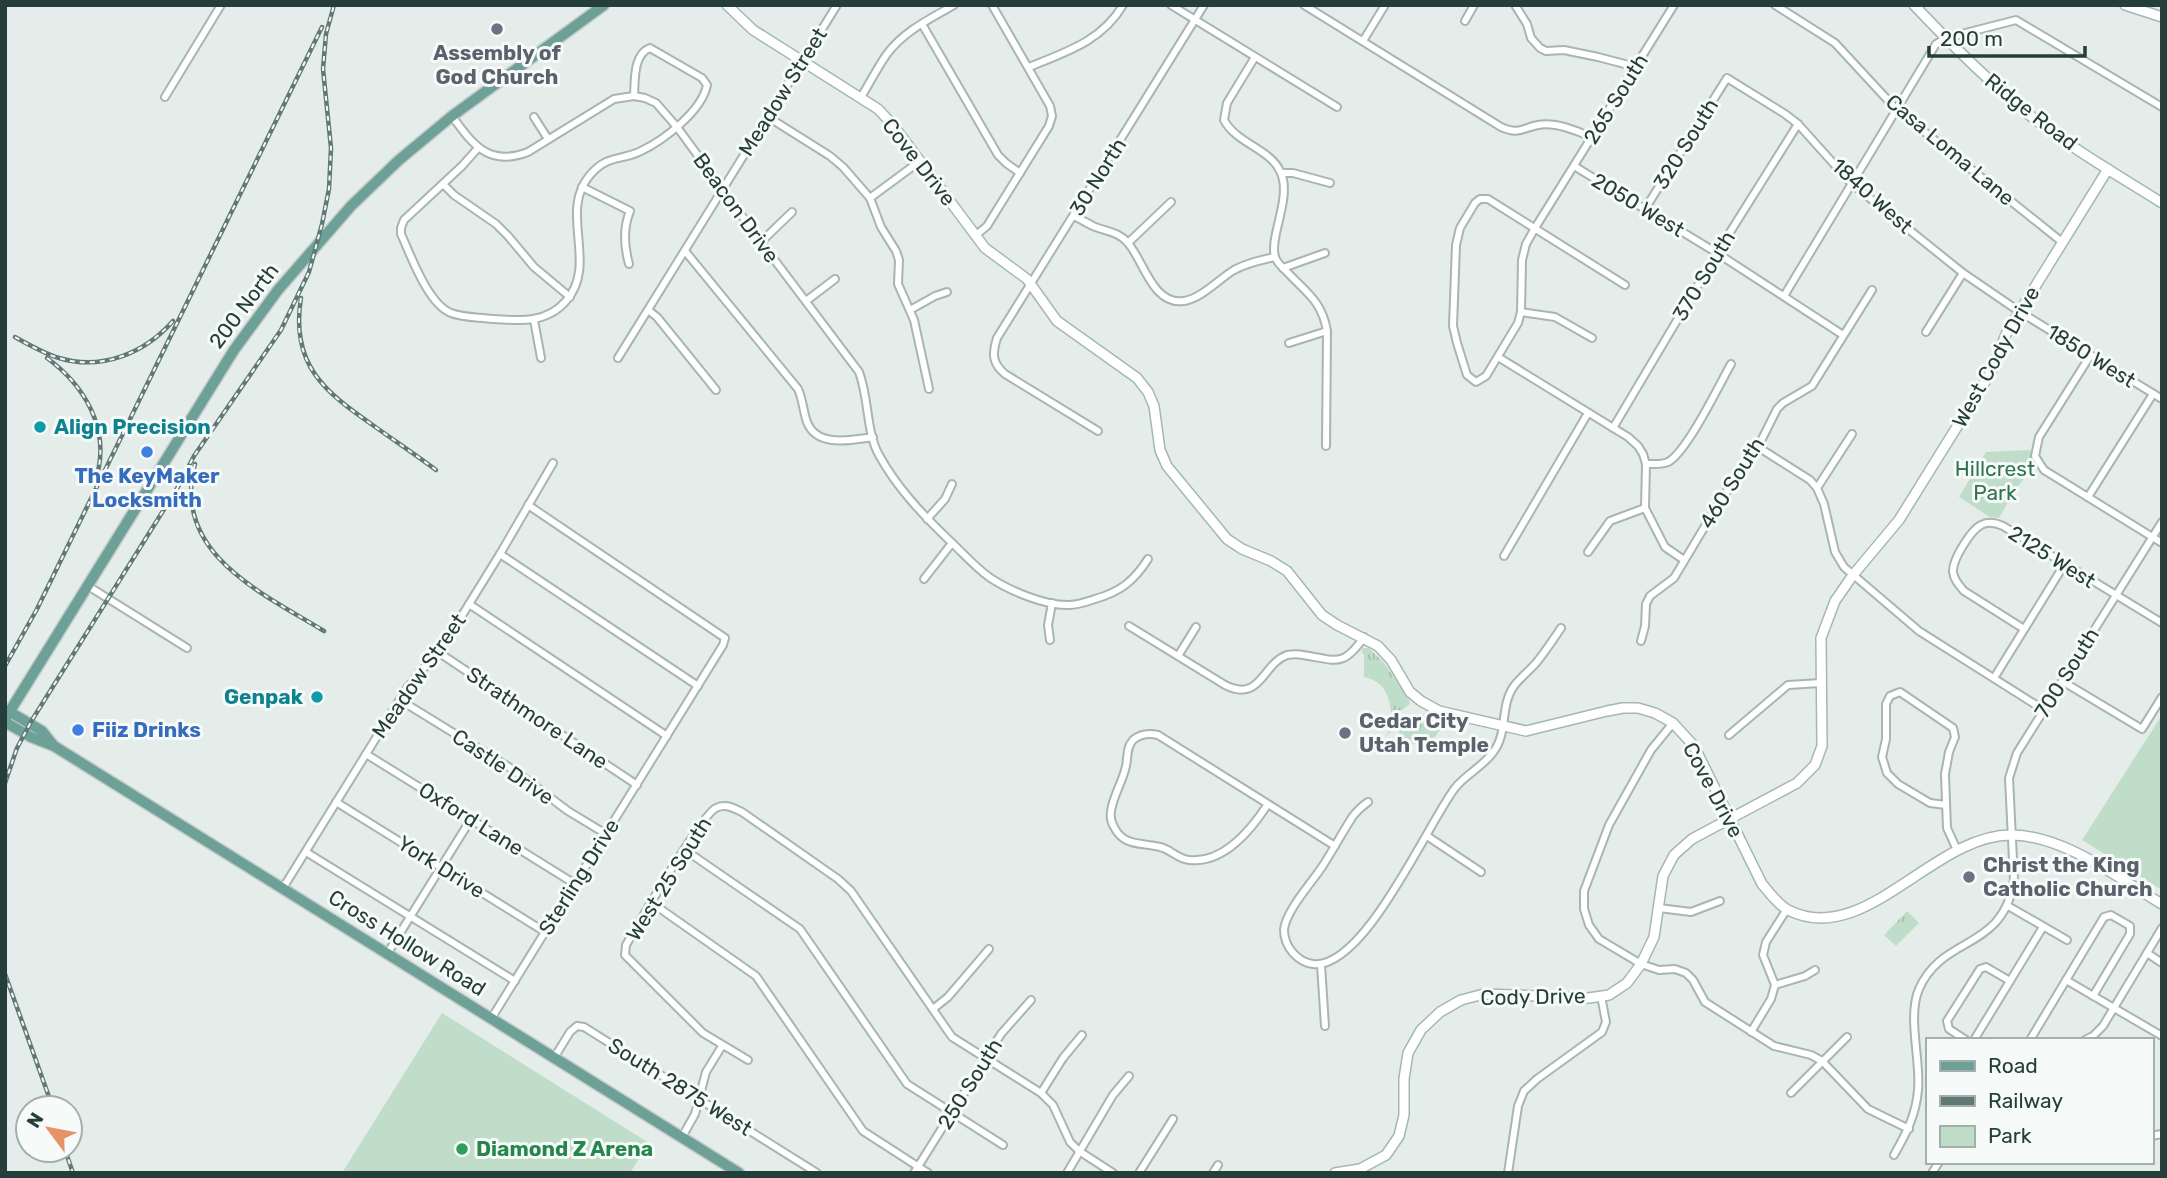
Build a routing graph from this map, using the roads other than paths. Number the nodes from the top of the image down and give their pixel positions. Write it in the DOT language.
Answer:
graph roads {
  1 [pos="221,5"];
  2 [pos="604,5"];
  3 [pos="727,5"];
  4 [pos="837,5"];
  5 [pos="954,5"];
  6 [pos="992,5"];
  7 [pos="1123,5"];
  8 [pos="1171,5"];
  9 [pos="1204,5"];
  10 [pos="1304,5"];
  11 [pos="1385,5"];
  12 [pos="1474,5"];
  13 [pos="1515,5"];
  14 [pos="1674,5"];
  15 [pos="1775,5"];
  16 [pos="1914,5"];
  17 [pos="2125,5"];
  18 [pos="2162,17"];
  19 [pos="1195,20"];
  20 [pos="1465,21"];
  21 [pos="922,24"];
  22 [pos="1946,38"];
  23 [pos="1363,41"];
  24 [pos="1255,57"];
  25 [pos="802,60"];
  26 [pos="1029,67"];
  27 [pos="1636,67"];
  28 [pos="1727,78"];
  29 [pos="634,96"];
  30 [pos="165,97"];
  31 [pos="861,97"];
  32 [pos="1336,107"];
  33 [pos="2162,107"];
  34 [pos="1896,109"];
  35 [pos="452,116"];
  36 [pos="534,117"];
  37 [pos="768,117"];
  38 [pos="1798,124"];
  39 [pos="677,127"];
  40 [pos="1592,138"];
  41 [pos="548,139"];
  42 [pos="478,148"];
  43 [pos="920,161"];
  44 [pos="1574,166"];
  45 [pos="2108,169"];
  46 [pos="1020,173"];
  47 [pos="1282,173"];
  48 [pos="1330,183"];
  49 [pos="1852,183"];
  50 [pos="443,184"];
  51 [pos="582,187"];
  52 [pos="723,189"];
  53 [pos="870,198"];
  54 [pos="1171,202"];
  55 [pos="2162,203"];
  56 [pos="1645,209"];
  57 [pos="792,212"];
  58 [pos="1074,216"];
  59 [pos="1535,228"];
  60 [pos="975,236"];
  61 [pos="761,242"];
  62 [pos="2062,242"];
  63 [pos="1129,243"];
  64 [pos="685,251"];
  65 [pos="1325,253"];
  66 [pos="1717,253"];
  67 [pos="1275,257"];
  68 [pos="629,264"];
  69 [pos="1283,268"];
  70 [pos="1963,273"];
  71 [pos="835,279"];
  72 [pos="1031,285"];
  73 [pos="1625,285"];
  74 [pos="1872,290"];
  75 [pos="947,292"];
  76 [pos="1784,296"];
  77 [pos="570,297"];
  78 [pos="806,301"];
  79 [pos="648,310"];
  80 [pos="910,310"];
  81 [pos="1521,312"];
  82 [pos="2020,312"];
  83 [pos="534,320"];
  84 [pos="1327,331"];
  85 [pos="1926,332"];
  86 [pos="1843,335"];
  87 [pos="1592,338"];
  88 [pos="1289,343"];
  89 [pos="2090,356"];
  90 [pos="1498,357"];
  91 [pos="541,358"];
  92 [pos="618,358"];
  93 [pos="1731,364"];
  94 [pos="929,389"];
  95 [pos="716,390"];
  96 [pos="2153,394"];
  97 [pos="2162,399"];
  98 [pos="1588,413"];
  99 [pos="1613,428"];
  100 [pos="1098,431"];
  101 [pos="1852,434"];
  102 [pos="873,437"];
  103 [pos="1326,446"];
  104 [pos="1758,447"];
  105 [pos="553,463"];
  106 [pos="1646,464"];
  107 [pos="952,484"];
  108 [pos="1818,488"];
  109 [pos="2088,498"];
  110 [pos="528,505"];
  111 [pos="1645,508"];
  112 [pos="927,519"];
  113 [pos="2162,522"];
  114 [pos="2152,537"];
  115 [pos="952,543"];
  116 [pos="2162,543"];
  117 [pos="1588,552"];
  118 [pos="500,554"];
  119 [pos="1504,556"];
  120 [pos="1148,559"];
  121 [pos="1684,560"];
  122 [pos="2064,565"];
  123 [pos="1853,575"];
  124 [pos="924,579"];
  125 [pos="88,586"];
  126 [pos="2116,594"];
  127 [pos="1052,603"];
  128 [pos="469,604"];
  129 [pos="2162,623"];
  130 [pos="1129,626"];
  131 [pos="1196,627"];
  132 [pos="1561,628"];
  133 [pos="2024,629"];
  134 [pos="1363,637"];
  135 [pos="1050,640"];
  136 [pos="1642,641"];
  137 [pos="187,648"];
  138 [pos="438,652"];
  139 [pos="1178,656"];
  140 [pos="1994,678"];
  141 [pos="2062,681"];
  142 [pos="1821,683"];
  143 [pos="698,686"];
  144 [pos="2162,697"];
  145 [pos="400,700"];
  146 [pos="2044,710"];
  147 [pos="6,715"];
  148 [pos="1673,723"];
  149 [pos="1503,727"];
  150 [pos="1730,735"];
  151 [pos="667,736"];
  152 [pos="366,754"];
  153 [pos="637,785"];
  154 [pos="1368,802"];
  155 [pos="336,803"];
  156 [pos="1268,804"];
  157 [pos="1946,805"];
  158 [pos="471,819"];
  159 [pos="1729,819"];
  160 [pos="606,834"];
  161 [pos="2011,835"];
  162 [pos="1427,836"];
  163 [pos="1335,846"];
  164 [pos="1957,849"];
  165 [pos="685,850"];
  166 [pos="306,852"];
  167 [pos="441,867"];
  168 [pos="1481,872"];
  169 [pos="575,884"];
  170 [pos="283,888"];
  171 [pos="1720,901"];
  172 [pos="652,903"];
  173 [pos="2162,904"];
  174 [pos="2008,906"];
  175 [pos="1659,908"];
  176 [pos="1787,909"];
  177 [pos="410,916"];
  178 [pos="2043,927"];
  179 [pos="2162,928"];
  180 [pos="545,932"];
  181 [pos="2067,940"];
  182 [pos="989,949"];
  183 [pos="2147,953"];
  184 [pos="387,954"];
  185 [pos="2162,963"];
  186 [pos="1641,964"];
  187 [pos="1321,965"];
  188 [pos="1815,970"];
  189 [pos="2066,980"];
  190 [pos="515,981"];
  191 [pos="2010,981"];
  192 [pos="1775,985"];
  193 [pos="1601,996"];
  194 [pos="2093,996"];
  195 [pos="1031,1000"];
  196 [pos="2114,1008"];
  197 [pos="933,1009"];
  198 [pos="491,1019"];
  199 [pos="1325,1026"];
  200 [pos="1751,1032"];
  201 [pos="1082,1035"];
  202 [pos="2162,1036"];
  203 [pos="1847,1037"];
  204 [pos="1963,1038"];
  205 [pos="1975,1038"];
  206 [pos="2032,1038"];
  207 [pos="2089,1038"];
  208 [pos="722,1046"];
  209 [pos="554,1058"];
  210 [pos="985,1059"];
  211 [pos="748,1060"];
  212 [pos="1822,1061"];
  213 [pos="1129,1076"];
  214 [pos="1919,1088"];
  215 [pos="1926,1089"];
  216 [pos="1041,1093"];
  217 [pos="1791,1093"];
  218 [pos="700,1100"];
  219 [pos="951,1113"];
  220 [pos="1173,1119"];
  221 [pos="1909,1129"];
  222 [pos="682,1137"];
  223 [pos="1003,1145"];
  224 [pos="1079,1151"];
  225 [pos="1894,1155"];
  226 [pos="1218,1165"];
  227 [pos="916,1170"];
  228 [pos="739,1173"];
  229 [pos="817,1173"];
  230 [pos="928,1173"];
  231 [pos="1067,1173"];
  232 [pos="1114,1173"];
  233 [pos="1139,1173"];
  234 [pos="1213,1173"];
  235 [pos="1335,1173"];
  236 [pos="1508,1173"];
  1 -- 30 [label="street"];
  2 -- 35 [label="main road, 200 North"];
  3 -- 25 [label="main road, Cove Drive"];
  4 -- 25 [label="street, Meadow Street"];
  5 -- 21 [label="street"];
  6 -- 26 [label="street"];
  7 -- 26 [label="street"];
  8 -- 19 [label="street"];
  9 -- 19 [label="street, 30 North"];
  10 -- 23 [label="street"];
  11 -- 23 [label="street"];
  12 -- 20 [label="street"];
  13 -- 27 [label="street"];
  14 -- 27 [label="street, 265 South"];
  15 -- 34 [label="street, Casa Loma Lane"];
  16 -- 22 [label="main road, Ridge Road"];
  17 -- 18 [label="main road"];
  19 -- 24 [label="street"];
  19 -- 58 [label="street, 30 North"];
  21 -- 31 [label="street"];
  21 -- 46 [label="street"];
  22 -- 33 [label="street"];
  22 -- 34 [label="street"];
  22 -- 45 [label="main road, Ridge Road"];
  23 -- 40 [label="street"];
  24 -- 32 [label="street"];
  24 -- 47 [label="street"];
  25 -- 31 [label="main road, Cove Drive"];
  25 -- 37 [label="street, Meadow Street"];
  26 -- 46 [label="street"];
  27 -- 40 [label="street, 265 South"];
  28 -- 38 [label="street, 1840 West"];
  28 -- 56 [label="street, 320 South"];
  29 -- 39 [label="street, Beacon Drive"];
  29 -- 39 [label="street"];
  29 -- 41 [label="street"];
  31 -- 43 [label="main road, Cove Drive"];
  34 -- 49 [label="street"];
  34 -- 62 [label="street, Casa Loma Lane"];
  35 -- 42 [label="street"];
  35 -- 125 [label="main road, 200 North"];
  36 -- 41 [label="street"];
  37 -- 52 [label="street, Meadow Street"];
  37 -- 53 [label="street"];
  38 -- 49 [label="street, 1840 West"];
  38 -- 66 [label="street, 370 South"];
  39 -- 51 [label="street"];
  39 -- 52 [label="street, Beacon Drive"];
  40 -- 44 [label="street, 265 South"];
  41 -- 42 [label="street"];
  42 -- 50 [label="street"];
  43 -- 53 [label="street"];
  43 -- 60 [label="main road, Cove Drive"];
  44 -- 56 [label="street, 2050 West"];
  44 -- 59 [label="street, 265 South"];
  45 -- 55 [label="main road, Ridge Road"];
  45 -- 62 [label="main road, West Cody Drive"];
  46 -- 60 [label="street"];
  47 -- 48 [label="street"];
  47 -- 67 [label="street"];
  49 -- 70 [label="street, 1840 West"];
  49 -- 76 [label="street"];
  50 -- 77 [label="street"];
  50 -- 83 [label="street"];
  51 -- 68 [label="street"];
  51 -- 77 [label="street"];
  52 -- 61 [label="street, Beacon Drive"];
  52 -- 64 [label="street, Meadow Street"];
  53 -- 80 [label="street"];
  54 -- 63 [label="street"];
  56 -- 66 [label="street, 2050 West"];
  57 -- 61 [label="street"];
  58 -- 63 [label="street"];
  58 -- 72 [label="street, 30 North"];
  59 -- 73 [label="street"];
  59 -- 81 [label="street, 265 South"];
  59 -- 90 [label="street"];
  60 -- 72 [label="main road, Cove Drive"];
  61 -- 78 [label="street, Beacon Drive"];
  62 -- 82 [label="main road, West Cody Drive"];
  63 -- 67 [label="street"];
  64 -- 79 [label="street, Meadow Street"];
  64 -- 102 [label="street"];
  65 -- 69 [label="street"];
  66 -- 76 [label="street, 2050 West"];
  66 -- 99 [label="street, 370 South"];
  67 -- 69 [label="street"];
  69 -- 84 [label="street"];
  70 -- 82 [label="street, 1840 West"];
  70 -- 85 [label="street"];
  71 -- 78 [label="street"];
  72 -- 100 [label="street, 30 North"];
  72 -- 134 [label="main road, Cove Drive"];
  74 -- 86 [label="street, 460 South"];
  75 -- 80 [label="street"];
  76 -- 86 [label="street, 2050 West"];
  77 -- 83 [label="street"];
  78 -- 102 [label="street, Beacon Drive"];
  79 -- 92 [label="street, Meadow Street"];
  79 -- 95 [label="street"];
  80 -- 94 [label="street"];
  81 -- 87 [label="street"];
  81 -- 90 [label="street"];
  82 -- 89 [label="street, 1850 West"];
  82 -- 123 [label="main road, West Cody Drive"];
  83 -- 91 [label="street"];
  84 -- 88 [label="street"];
  84 -- 103 [label="street"];
  86 -- 104 [label="street, 460 South"];
  89 -- 96 [label="street, 1850 West"];
  89 -- 109 [label="street"];
  90 -- 98 [label="street"];
  93 -- 106 [label="street"];
  96 -- 97 [label="street, 1850 West"];
  96 -- 109 [label="street"];
  98 -- 99 [label="street"];
  98 -- 119 [label="street"];
  99 -- 106 [label="street"];
  101 -- 108 [label="street"];
  102 -- 112 [label="street, Beacon Drive"];
  104 -- 108 [label="street"];
  104 -- 121 [label="street, 460 South"];
  105 -- 110 [label="street, Meadow Street"];
  106 -- 111 [label="street"];
  107 -- 112 [label="street"];
  108 -- 123 [label="street"];
  109 -- 114 [label="street"];
  110 -- 118 [label="street, Meadow Street"];
  110 -- 143 [label="street, Sterling Drive"];
  111 -- 117 [label="street"];
  111 -- 121 [label="street"];
  112 -- 115 [label="street, Beacon Drive"];
  113 -- 114 [label="street, 700 South"];
  114 -- 116 [label="street"];
  114 -- 126 [label="street, 700 South"];
  115 -- 124 [label="street"];
  115 -- 127 [label="street, Beacon Drive"];
  118 -- 128 [label="street, Meadow Street"];
  118 -- 143 [label="street"];
  120 -- 127 [label="street"];
  121 -- 136 [label="street, 460 South"];
  122 -- 126 [label="street, 2125 West"];
  122 -- 133 [label="street"];
  122 -- 133 [label="street, 2125 West"];
  123 -- 140 [label="street"];
  123 -- 142 [label="main road, Cody Drive"];
  125 -- 137 [label="street"];
  125 -- 147 [label="main road, 200 North"];
  126 -- 129 [label="street, 2125 West"];
  126 -- 141 [label="street, 700 South"];
  127 -- 135 [label="street"];
  128 -- 138 [label="street, Meadow Street"];
  128 -- 151 [label="street"];
  130 -- 139 [label="street"];
  131 -- 139 [label="street"];
  132 -- 149 [label="street"];
  133 -- 140 [label="street"];
  134 -- 139 [label="street"];
  134 -- 149 [label="main road, Cove Drive"];
  138 -- 145 [label="street, Meadow Street"];
  138 -- 153 [label="street, Strathmore Lane"];
  140 -- 146 [label="street"];
  141 -- 144 [label="street"];
  141 -- 146 [label="street, 700 South"];
  142 -- 150 [label="street"];
  142 -- 159 [label="main road, Cody Drive"];
  143 -- 151 [label="street, Sterling Drive"];
  145 -- 152 [label="street, Meadow Street"];
  145 -- 160 [label="street, Castle Drive"];
  146 -- 161 [label="street, 700 South"];
  147 -- 170 [label="main road, Cross Hollow Road"];
  148 -- 149 [label="main road, Cove Drive"];
  148 -- 159 [label="main road, Cove Drive"];
  148 -- 186 [label="street"];
  149 -- 162 [label="street"];
  151 -- 153 [label="street, Sterling Drive"];
  152 -- 155 [label="street, Meadow Street"];
  152 -- 158 [label="street, Oxford Lane"];
  153 -- 160 [label="street, Sterling Drive"];
  154 -- 163 [label="street"];
  155 -- 166 [label="street, Meadow Street"];
  155 -- 167 [label="street, York Drive"];
  156 -- 156 [label="street"];
  156 -- 163 [label="street"];
  157 -- 157 [label="street"];
  157 -- 164 [label="street"];
  158 -- 167 [label="street"];
  158 -- 169 [label="street, Oxford Lane"];
  159 -- 175 [label="main road, Cody Drive"];
  159 -- 176 [label="main road, Cove Drive"];
  160 -- 169 [label="street, Sterling Drive"];
  161 -- 164 [label="main road, Cove Drive"];
  161 -- 173 [label="main road, Cove Drive"];
  161 -- 174 [label="street, 700 South"];
  162 -- 168 [label="street"];
  162 -- 187 [label="street"];
  163 -- 187 [label="street"];
  164 -- 176 [label="main road, Cove Drive"];
  165 -- 172 [label="street, West 25 South"];
  165 -- 197 [label="street, West 25 South"];
  165 -- 219 [label="street"];
  166 -- 170 [label="street, Meadow Street"];
  166 -- 177 [label="street"];
  167 -- 177 [label="street"];
  167 -- 180 [label="street, York Drive"];
  169 -- 180 [label="street, Sterling Drive"];
  170 -- 184 [label="main road, Cross Hollow Road"];
  171 -- 175 [label="street"];
  172 -- 208 [label="street, West 25 South"];
  172 -- 227 [label="street"];
  174 -- 178 [label="street"];
  174 -- 214 [label="street"];
  175 -- 186 [label="main road, Cody Drive"];
  176 -- 192 [label="street"];
  177 -- 184 [label="street"];
  177 -- 190 [label="street"];
  178 -- 181 [label="street"];
  178 -- 191 [label="street"];
  179 -- 183 [label="street"];
  180 -- 190 [label="street, Sterling Drive"];
  182 -- 197 [label="street"];
  183 -- 185 [label="street"];
  183 -- 196 [label="street"];
  184 -- 198 [label="main road, Cross Hollow Road"];
  186 -- 193 [label="main road, Cody Drive"];
  186 -- 200 [label="street"];
  187 -- 199 [label="street"];
  188 -- 192 [label="street"];
  189 -- 194 [label="street"];
  189 -- 194 [label="street"];
  189 -- 206 [label="street"];
  190 -- 198 [label="street, Sterling Drive"];
  191 -- 204 [label="street"];
  191 -- 205 [label="street"];
  192 -- 200 [label="street"];
  193 -- 235 [label="main road, Cody Drive"];
  193 -- 236 [label="street"];
  194 -- 196 [label="street"];
  195 -- 210 [label="street, 250 South"];
  196 -- 202 [label="street"];
  196 -- 207 [label="street"];
  197 -- 210 [label="street"];
  198 -- 209 [label="main road, Cross Hollow Road"];
  200 -- 212 [label="street"];
  201 -- 216 [label="street"];
  203 -- 212 [label="street"];
  208 -- 211 [label="street"];
  208 -- 218 [label="street"];
  209 -- 218 [label="street, South 2875 West"];
  209 -- 222 [label="main road, Cross Hollow Road"];
  210 -- 216 [label="street"];
  210 -- 219 [label="street, 250 South"];
  212 -- 217 [label="street"];
  212 -- 221 [label="street"];
  213 -- 224 [label="street"];
  214 -- 215 [label="street"];
  214 -- 221 [label="street"];
  216 -- 224 [label="street"];
  218 -- 222 [label="street"];
  218 -- 229 [label="street, South 2875 West"];
  219 -- 223 [label="street"];
  219 -- 227 [label="street, 250 South"];
  220 -- 233 [label="street"];
  221 -- 225 [label="street"];
  222 -- 228 [label="main road, Cross Hollow Road"];
  224 -- 231 [label="street"];
  224 -- 232 [label="street"];
  226 -- 234 [label="street"];
  227 -- 230 [label="street"];
}
